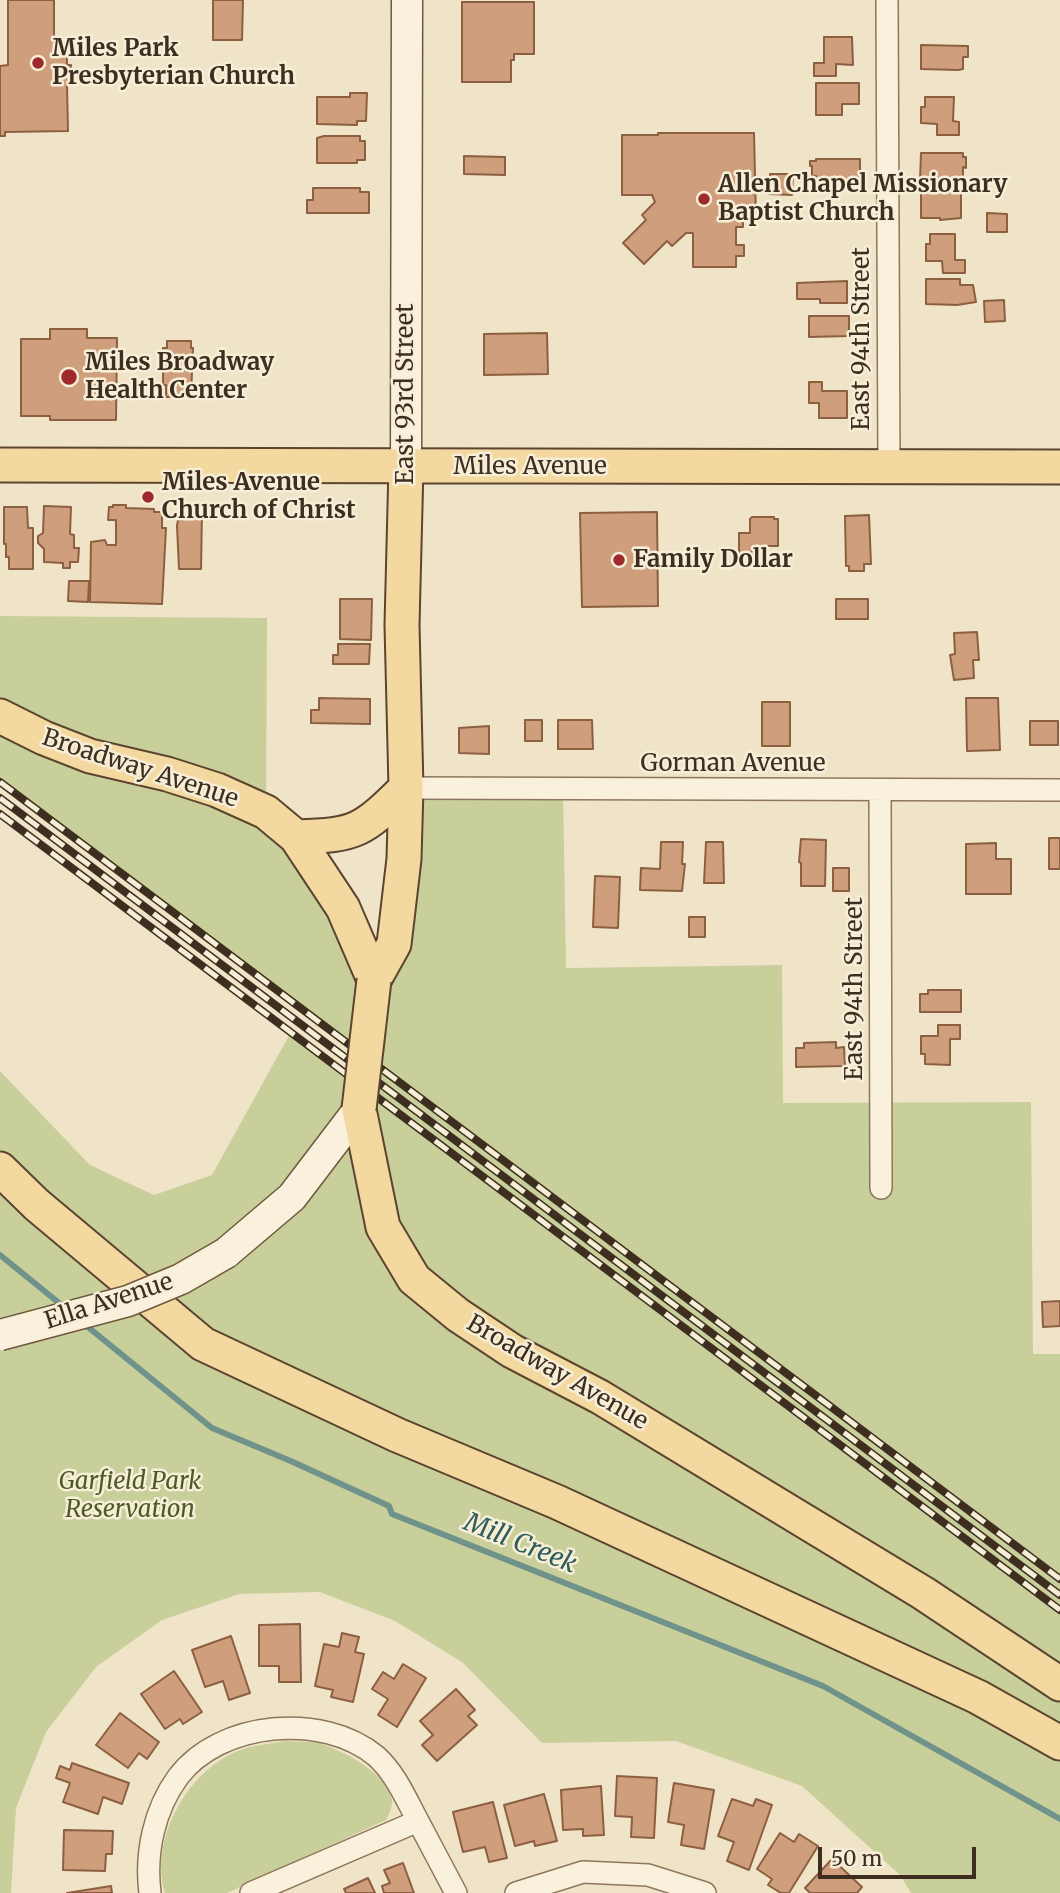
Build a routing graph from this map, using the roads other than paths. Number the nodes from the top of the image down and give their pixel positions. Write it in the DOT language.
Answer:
graph roads {
  1 [pos="407,0"];
  2 [pos="887,0"];
  3 [pos="0,465"];
  4 [pos="406,467"];
  5 [pos="889,467"];
  6 [pos="1060,467"];
  7 [pos="0,716"];
  8 [pos="406,788"];
  9 [pos="880,790"];
  10 [pos="1060,790"];
  11 [pos="296,836"];
  12 [pos="374,980"];
  13 [pos="359,1109"];
  14 [pos="0,1169"];
  15 [pos="881,1188"];
  16 [pos="0,1335"];
  17 [pos="1060,1684"];
  18 [pos="1060,1743"];
  19 [pos="418,1821"];
  20 [pos="150,1893"];
  21 [pos="251,1893"];
  22 [pos="456,1893"];
  23 [pos="516,1893"];
  24 [pos="705,1893"];
  1 -- 4 [label="main road, East 93rd Street"];
  2 -- 5 [label="street, East 94th Street"];
  3 -- 4 [label="main road, Miles Avenue"];
  4 -- 5 [label="main road, Miles Avenue"];
  4 -- 8 [label="main road, East 93rd Street"];
  5 -- 6 [label="main road, Miles Avenue"];
  7 -- 11 [label="main road, Broadway Avenue"];
  8 -- 9 [label="street, Gorman Avenue"];
  8 -- 11 [label="main road"];
  8 -- 12 [label="main road, East 93rd Street"];
  9 -- 10 [label="street, Gorman Avenue"];
  9 -- 15 [label="street, East 94th Street"];
  11 -- 12 [label="main road, Broadway Avenue"];
  12 -- 13 [label="main road, Broadway Avenue, bridge"];
  13 -- 16 [label="main road, Ella Avenue, bridge"];
  13 -- 17 [label="main road, Broadway Avenue"];
  14 -- 18 [label="main road"];
  19 -- 20 [label="street"];
  19 -- 21 [label="street"];
  19 -- 22 [label="street"];
  23 -- 24 [label="street"];
}
